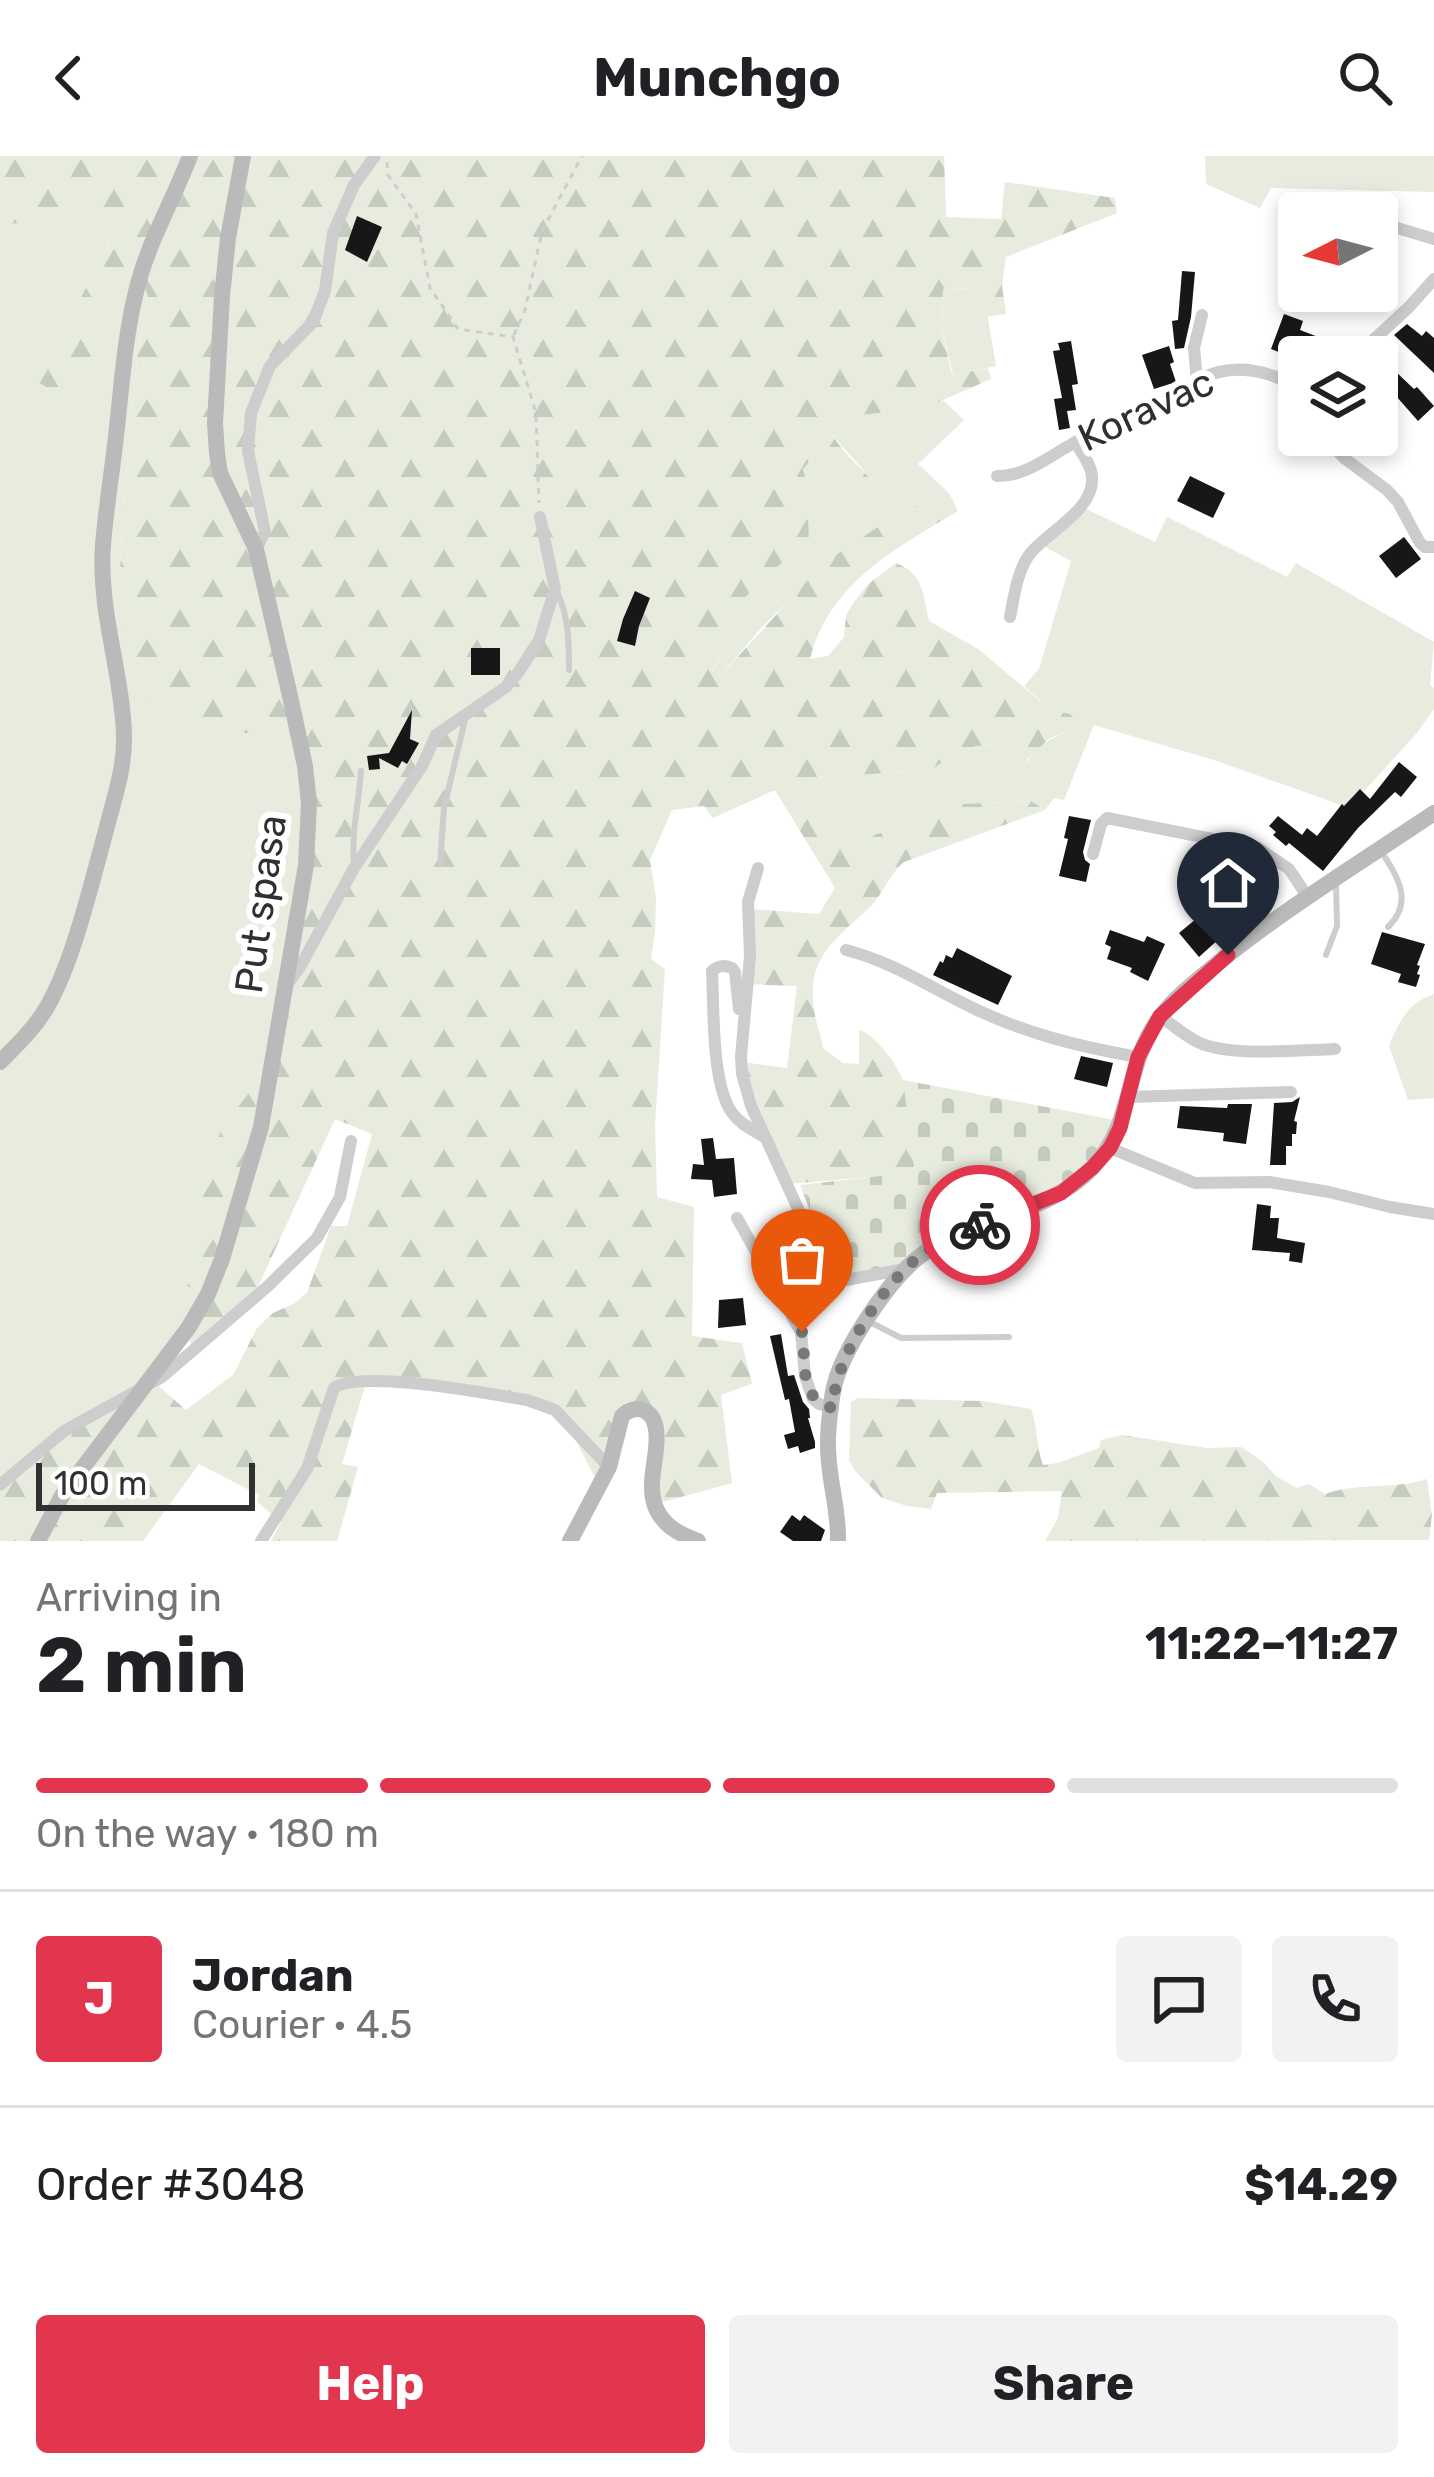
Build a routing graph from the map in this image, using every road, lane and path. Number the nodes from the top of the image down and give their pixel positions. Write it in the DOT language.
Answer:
graph roads {
  1 [pos="190,156"];
  2 [pos="243,156"];
  3 [pos="375,156"];
  4 [pos="386,156"];
  5 [pos="582,156"];
  6 [pos="1398,228"];
  7 [pos="1434,239"];
  8 [pos="1434,279"];
  9 [pos="1202,315"];
  10 [pos="1376,336"];
  11 [pos="513,337"];
  12 [pos="1278,377"];
  13 [pos="1197,381"];
  14 [pos="1075,442"];
  15 [pos="1342,456"];
  16 [pos="997,476"];
  17 [pos="540,517"];
  18 [pos="1434,548"];
  19 [pos="256,549"];
  20 [pos="555,589"];
  21 [pos="1010,617"];
  22 [pos="569,670"];
  23 [pos="467,713"];
  24 [pos="361,771"];
  25 [pos="1434,813"];
  26 [pos="1380,849"];
  27 [pos="1093,854"];
  28 [pos="440,864"];
  29 [pos="355,868"];
  30 [pos="758,868"];
  31 [pos="1335,880"];
  32 [pos="1307,896"];
  33 [pos="1388,927"];
  34 [pos="846,950"];
  35 [pos="1326,955"];
  36 [pos="284,987"];
  37 [pos="1160,1016"];
  38 [pos="742,1030"];
  39 [pos="1336,1049"];
  40 [pos="1138,1057"];
  41 [pos="0,1062"];
  42 [pos="1292,1092"];
  43 [pos="1129,1097"];
  44 [pos="765,1138"];
  45 [pos="351,1141"];
  46 [pos="1110,1148"];
  47 [pos="1434,1214"];
  48 [pos="737,1218"];
  49 [pos="906,1269"];
  50 [pos="867,1320"];
  51 [pos="1009,1337"];
  52 [pos="143,1389"];
  53 [pos="833,1408"];
  54 [pos="609,1467"];
  55 [pos="0,1485"];
  56 [pos="38,1541"];
  57 [pos="261,1541"];
  58 [pos="570,1541"];
  59 [pos="698,1541"];
  60 [pos="838,1541"];
  1 -- 41 [label="street"];
  2 -- 19 [label="street, Put spasa"];
  3 -- 19 [label="street"];
  4 -- 11 [label="path"];
  5 -- 11 [label="path"];
  6 -- 7 [label="street"];
  8 -- 10 [label="street"];
  9 -- 13 [label="street"];
  11 -- 17 [label="path"];
  12 -- 13 [label="street, Koravac"];
  13 -- 14 [label="street, Koravac"];
  14 -- 16 [label="street, Koravac"];
  14 -- 21 [label="street"];
  15 -- 18 [label="street"];
  17 -- 20 [label="street"];
  19 -- 36 [label="street, Put spasa"];
  20 -- 22 [label="lane"];
  20 -- 23 [label="street"];
  23 -- 28 [label="lane"];
  23 -- 29 [label="street"];
  24 -- 29 [label="lane"];
  25 -- 26 [label="street"];
  26 -- 31 [label="street"];
  26 -- 33 [label="lane"];
  27 -- 32 [label="street"];
  29 -- 36 [label="street"];
  30 -- 38 [label="street"];
  31 -- 32 [label="street"];
  31 -- 35 [label="lane"];
  32 -- 37 [label="street"];
  34 -- 40 [label="street"];
  36 -- 52 [label="street, Put spasa"];
  37 -- 39 [label="street"];
  37 -- 40 [label="street"];
  38 -- 44 [label="street"];
  38 -- 44 [label="street"];
  40 -- 43 [label="street"];
  42 -- 43 [label="street"];
  43 -- 46 [label="street"];
  44 -- 49 [label="street"];
  45 -- 52 [label="street"];
  46 -- 47 [label="street"];
  46 -- 49 [label="street"];
  48 -- 53 [label="street"];
  49 -- 50 [label="street"];
  50 -- 51 [label="lane"];
  50 -- 53 [label="street"];
  52 -- 55 [label="street"];
  52 -- 56 [label="street, Put spasa"];
  53 -- 60 [label="street"];
  54 -- 57 [label="street"];
  54 -- 58 [label="street"];
  54 -- 59 [label="street"];
}
